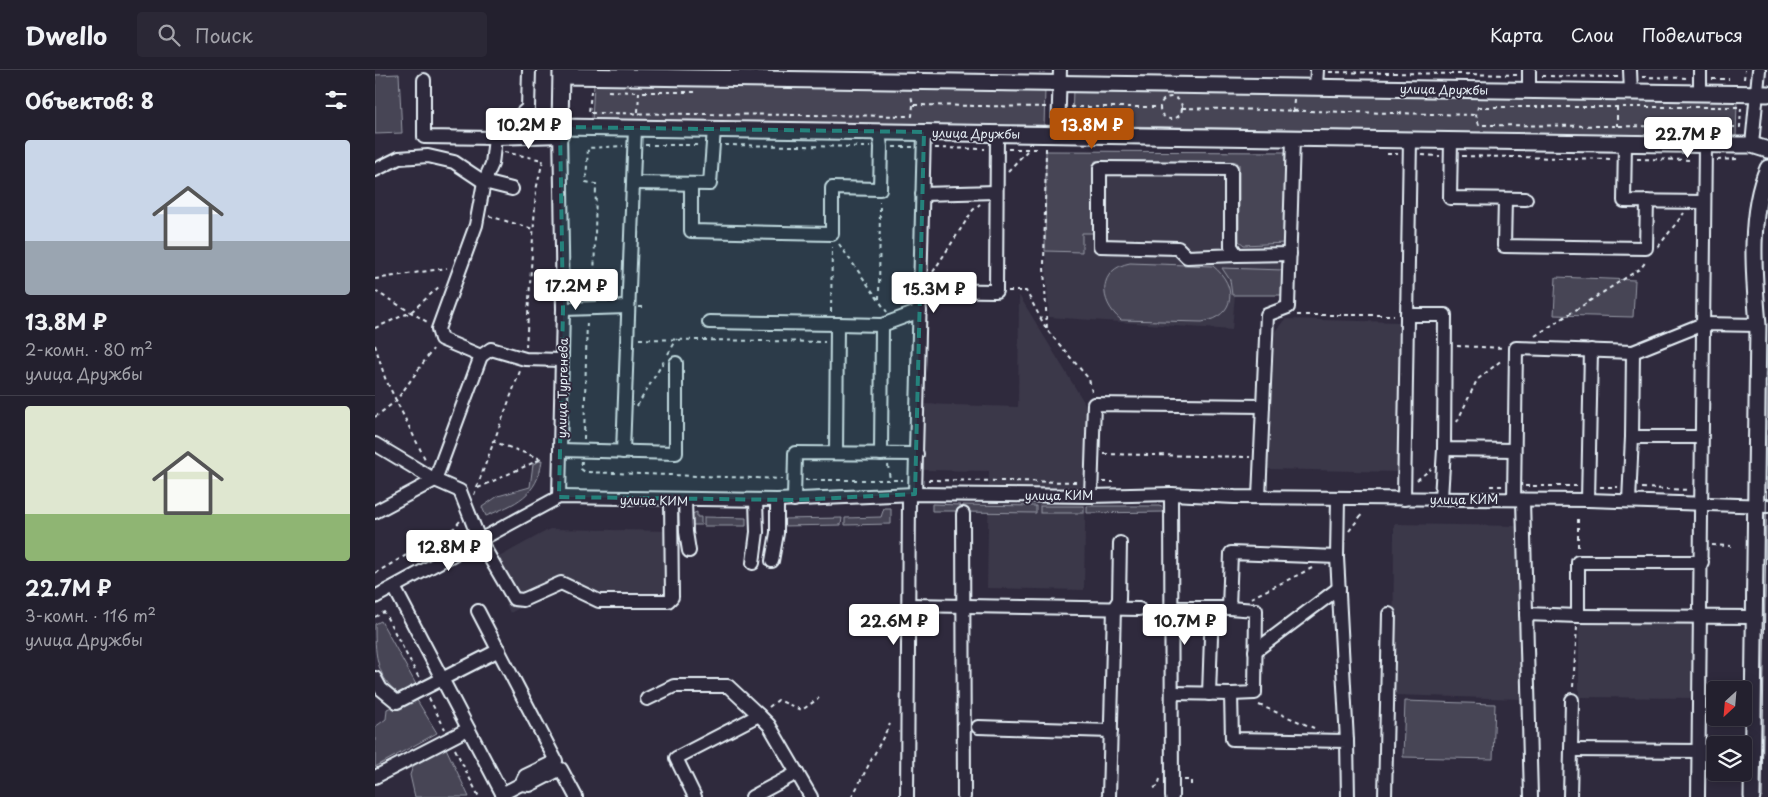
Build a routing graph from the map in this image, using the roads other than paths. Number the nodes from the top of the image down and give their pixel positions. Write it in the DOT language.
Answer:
graph roads {
  1 [pos="529,70"];
  2 [pos="1529,70"];
  3 [pos="1630,70"];
  4 [pos="1699,70"];
  5 [pos="1759,70"];
  6 [pos="1767,70"];
  7 [pos="561,73"];
  8 [pos="703,73"];
  9 [pos="806,74"];
  10 [pos="889,75"];
  11 [pos="925,75"];
  12 [pos="1316,75"];
  13 [pos="1059,76"];
  14 [pos="424,80"];
  15 [pos="1529,90"];
  16 [pos="1631,92"];
  17 [pos="1700,93"];
  18 [pos="1762,94"];
  19 [pos="635,128"];
  20 [pos="714,129"];
  21 [pos="561,131"];
  22 [pos="879,132"];
  23 [pos="997,134"];
  24 [pos="1293,138"];
  25 [pos="924,140"];
  26 [pos="1451,140"];
  27 [pos="1056,141"];
  28 [pos="1625,143"];
  29 [pos="495,144"];
  30 [pos="1705,144"];
  31 [pos="1752,145"];
  32 [pos="1410,148"];
  33 [pos="1768,150"];
  34 [pos="1768,168"];
  35 [pos="375,170"];
  36 [pos="484,182"];
  37 [pos="633,183"];
  38 [pos="691,185"];
  39 [pos="512,189"];
  40 [pos="996,192"];
  41 [pos="922,194"];
  42 [pos="1505,198"];
  43 [pos="1526,199"];
  44 [pos="1647,201"];
  45 [pos="1704,202"];
  46 [pos="1290,254"];
  47 [pos="1237,255"];
  48 [pos="921,290"];
  49 [pos="628,307"];
  50 [pos="563,309"];
  51 [pos="920,311"];
  52 [pos="1407,315"];
  53 [pos="709,322"];
  54 [pos="888,323"];
  55 [pos="834,324"];
  56 [pos="1703,324"];
  57 [pos="1758,325"];
  58 [pos="1591,350"];
  59 [pos="1633,352"];
  60 [pos="481,356"];
  61 [pos="561,360"];
  62 [pos="676,363"];
  63 [pos="1263,406"];
  64 [pos="1632,437"];
  65 [pos="1701,437"];
  66 [pos="375,444"];
  67 [pos="561,450"];
  68 [pos="1514,450"];
  69 [pos="623,452"];
  70 [pos="836,453"];
  71 [pos="1443,453"];
  72 [pos="884,454"];
  73 [pos="917,454"];
  74 [pos="435,480"];
  75 [pos="1404,493"];
  76 [pos="1171,494"];
  77 [pos="912,495"];
  78 [pos="1091,496"];
  79 [pos="559,497"];
  80 [pos="1259,497"];
  81 [pos="1338,498"];
  82 [pos="1441,498"];
  83 [pos="1519,499"];
  84 [pos="671,500"];
  85 [pos="685,500"];
  86 [pos="756,500"];
  87 [pos="777,500"];
  88 [pos="794,500"];
  89 [pos="1588,500"];
  90 [pos="1629,501"];
  91 [pos="1701,504"];
  92 [pos="1761,506"];
  93 [pos="375,512"];
  94 [pos="963,514"];
  95 [pos="479,539"];
  96 [pos="1120,543"];
  97 [pos="689,551"];
  98 [pos="1337,557"];
  99 [pos="772,561"];
  100 [pos="1702,562"];
  101 [pos="753,563"];
  102 [pos="394,587"];
  103 [pos="1339,588"];
  104 [pos="375,597"];
  105 [pos="964,604"];
  106 [pos="908,605"];
  107 [pos="1114,608"];
  108 [pos="1170,608"];
  109 [pos="1212,608"];
  110 [pos="1229,608"];
  111 [pos="1139,609"];
  112 [pos="478,610"];
  113 [pos="1389,614"];
  114 [pos="1526,614"];
  115 [pos="1578,616"];
  116 [pos="1701,617"];
  117 [pos="1754,618"];
  118 [pos="499,650"];
  119 [pos="1255,651"];
  120 [pos="375,678"];
  121 [pos="442,679"];
  122 [pos="1173,693"];
  123 [pos="1209,694"];
  124 [pos="1231,694"];
  125 [pos="647,699"];
  126 [pos="1572,700"];
  127 [pos="759,715"];
  128 [pos="978,727"];
  129 [pos="468,729"];
  130 [pos="1111,731"];
  131 [pos="1347,741"];
  132 [pos="1571,750"];
  133 [pos="1699,751"];
  134 [pos="797,773"];
  135 [pos="375,777"];
  136 [pos="521,784"];
  137 [pos="503,796"];
  138 [pos="576,797"];
  139 [pos="695,797"];
  140 [pos="752,797"];
  141 [pos="811,797"];
  142 [pos="907,797"];
  143 [pos="964,797"];
  144 [pos="1109,797"];
  145 [pos="1172,797"];
  146 [pos="1348,797"];
  147 [pos="1385,797"];
  148 [pos="1531,797"];
  149 [pos="1570,797"];
  150 [pos="1698,797"];
  151 [pos="1752,797"];
  1 -- 29 [label="street"];
  2 -- 15 [label="street"];
  3 -- 16 [label="street"];
  4 -- 17 [label="street"];
  5 -- 18 [label="street"];
  6 -- 18 [label="street"];
  7 -- 8 [label="main road, улица Дружбы"];
  7 -- 21 [label="main road, улица Тургенева"];
  8 -- 9 [label="main road, улица Дружбы"];
  9 -- 10 [label="main road, улица Дружбы"];
  10 -- 11 [label="main road, улица Дружбы"];
  11 -- 13 [label="main road, улица Дружбы"];
  12 -- 13 [label="main road, улица Дружбы"];
  12 -- 15 [label="main road, улица Дружбы"];
  13 -- 27 [label="street"];
  14 -- 29 [label="street"];
  15 -- 16 [label="main road, улица Дружбы"];
  16 -- 17 [label="main road, улица Дружбы"];
  17 -- 18 [label="main road, улица Дружбы"];
  18 -- 31 [label="street"];
  19 -- 20 [label="main road, улица Дружбы"];
  19 -- 21 [label="main road, улица Дружбы"];
  19 -- 37 [label="street"];
  20 -- 22 [label="main road, улица Дружбы"];
  20 -- 38 [label="street"];
  21 -- 29 [label="street"];
  21 -- 50 [label="street, улица Тургенева"];
  22 -- 25 [label="main road, улица Дружбы"];
  22 -- 38 [label="street"];
  23 -- 25 [label="main road, улица Дружбы"];
  23 -- 27 [label="main road, улица Дружбы"];
  23 -- 40 [label="street"];
  24 -- 27 [label="main road, улица Дружбы"];
  24 -- 32 [label="main road, улица Дружбы"];
  24 -- 46 [label="street"];
  25 -- 41 [label="street"];
  26 -- 28 [label="main road, улица Дружбы"];
  26 -- 32 [label="main road, улица Дружбы"];
  26 -- 42 [label="street"];
  28 -- 30 [label="main road, улица Дружбы"];
  28 -- 44 [label="street"];
  29 -- 36 [label="street"];
  30 -- 31 [label="main road, улица Дружбы"];
  30 -- 45 [label="street"];
  31 -- 33 [label="main road, улица Дружбы"];
  31 -- 34 [label="main road"];
  32 -- 52 [label="street"];
  34 -- 57 [label="main road"];
  35 -- 36 [label="street"];
  36 -- 39 [label="street"];
  36 -- 60 [label="street"];
  37 -- 38 [label="street"];
  37 -- 49 [label="street"];
  40 -- 41 [label="street"];
  40 -- 48 [label="street"];
  41 -- 48 [label="street"];
  42 -- 43 [label="street"];
  42 -- 44 [label="street"];
  44 -- 45 [label="street"];
  45 -- 56 [label="street"];
  46 -- 47 [label="street"];
  46 -- 63 [label="street"];
  47 -- 47 [label="street"];
  48 -- 51 [label="street"];
  49 -- 50 [label="street"];
  49 -- 69 [label="street"];
  50 -- 61 [label="street, улица Тургенева"];
  51 -- 54 [label="street"];
  51 -- 73 [label="street"];
  52 -- 71 [label="street"];
  52 -- 75 [label="street"];
  53 -- 55 [label="street"];
  54 -- 55 [label="street"];
  54 -- 72 [label="street"];
  55 -- 70 [label="street"];
  56 -- 57 [label="street"];
  56 -- 59 [label="street"];
  56 -- 65 [label="street"];
  57 -- 92 [label="main road"];
  58 -- 59 [label="street"];
  58 -- 68 [label="street"];
  58 -- 89 [label="street"];
  59 -- 64 [label="street"];
  60 -- 61 [label="street"];
  60 -- 74 [label="street"];
  61 -- 67 [label="street, улица Тургенева"];
  62 -- 69 [label="street"];
  63 -- 78 [label="street"];
  63 -- 80 [label="street"];
  64 -- 65 [label="street"];
  64 -- 90 [label="street"];
  65 -- 91 [label="street"];
  66 -- 74 [label="street"];
  67 -- 69 [label="street"];
  67 -- 79 [label="street, улица Тургенева"];
  68 -- 71 [label="street"];
  68 -- 83 [label="street"];
  70 -- 72 [label="street"];
  70 -- 88 [label="street"];
  71 -- 82 [label="street"];
  72 -- 73 [label="street"];
  73 -- 77 [label="street"];
  74 -- 93 [label="street"];
  74 -- 95 [label="street"];
  75 -- 81 [label="street, улица КИМ"];
  75 -- 82 [label="street, улица КИМ"];
  76 -- 78 [label="street, улица КИМ"];
  76 -- 80 [label="street, улица КИМ"];
  76 -- 108 [label="street"];
  77 -- 78 [label="street, улица КИМ"];
  77 -- 88 [label="street, улица КИМ"];
  77 -- 106 [label="street"];
  79 -- 84 [label="street, улица КИМ"];
  79 -- 95 [label="street, улица КИМ"];
  80 -- 81 [label="street, улица КИМ"];
  81 -- 98 [label="street"];
  82 -- 83 [label="street, улица КИМ"];
  83 -- 89 [label="street, улица КИМ"];
  83 -- 114 [label="street"];
  84 -- 85 [label="street, улица КИМ"];
  84 -- 95 [label="street"];
  85 -- 86 [label="street, улица КИМ"];
  85 -- 97 [label="street"];
  86 -- 87 [label="street, улица КИМ"];
  86 -- 101 [label="street"];
  87 -- 88 [label="street, улица КИМ"];
  87 -- 99 [label="street"];
  89 -- 90 [label="street, улица КИМ"];
  90 -- 91 [label="street, улица КИМ"];
  91 -- 92 [label="street, улица КИМ"];
  91 -- 100 [label="street"];
  92 -- 117 [label="main road"];
  94 -- 105 [label="street"];
  95 -- 102 [label="street, улица КИМ"];
  96 -- 107 [label="street"];
  98 -- 103 [label="street"];
  98 -- 110 [label="street"];
  100 -- 115 [label="street"];
  100 -- 116 [label="street"];
  102 -- 104 [label="street, улица КИМ"];
  102 -- 121 [label="street"];
  103 -- 119 [label="street"];
  103 -- 131 [label="street"];
  105 -- 106 [label="street"];
  105 -- 107 [label="street"];
  105 -- 143 [label="street"];
  106 -- 142 [label="street"];
  107 -- 111 [label="street"];
  107 -- 130 [label="street"];
  108 -- 109 [label="street"];
  108 -- 122 [label="street"];
  109 -- 110 [label="street"];
  109 -- 123 [label="street"];
  110 -- 119 [label="street"];
  112 -- 118 [label="street"];
  113 -- 147 [label="street"];
  114 -- 115 [label="street"];
  114 -- 148 [label="street"];
  115 -- 116 [label="street"];
  116 -- 117 [label="street"];
  116 -- 133 [label="street"];
  117 -- 151 [label="main road"];
  118 -- 121 [label="street"];
  118 -- 136 [label="street"];
  119 -- 124 [label="street"];
  120 -- 121 [label="street"];
  121 -- 129 [label="street"];
  122 -- 123 [label="street"];
  122 -- 145 [label="street"];
  123 -- 124 [label="street"];
  124 -- 131 [label="street"];
  125 -- 127 [label="street"];
  126 -- 132 [label="street"];
  127 -- 134 [label="street"];
  127 -- 139 [label="street"];
  128 -- 130 [label="street"];
  129 -- 135 [label="street"];
  129 -- 137 [label="street"];
  130 -- 144 [label="street"];
  131 -- 146 [label="street"];
  132 -- 133 [label="street"];
  132 -- 149 [label="street"];
  133 -- 150 [label="street"];
  134 -- 140 [label="street"];
  134 -- 141 [label="street"];
  136 -- 137 [label="street"];
  136 -- 138 [label="street"];
}
